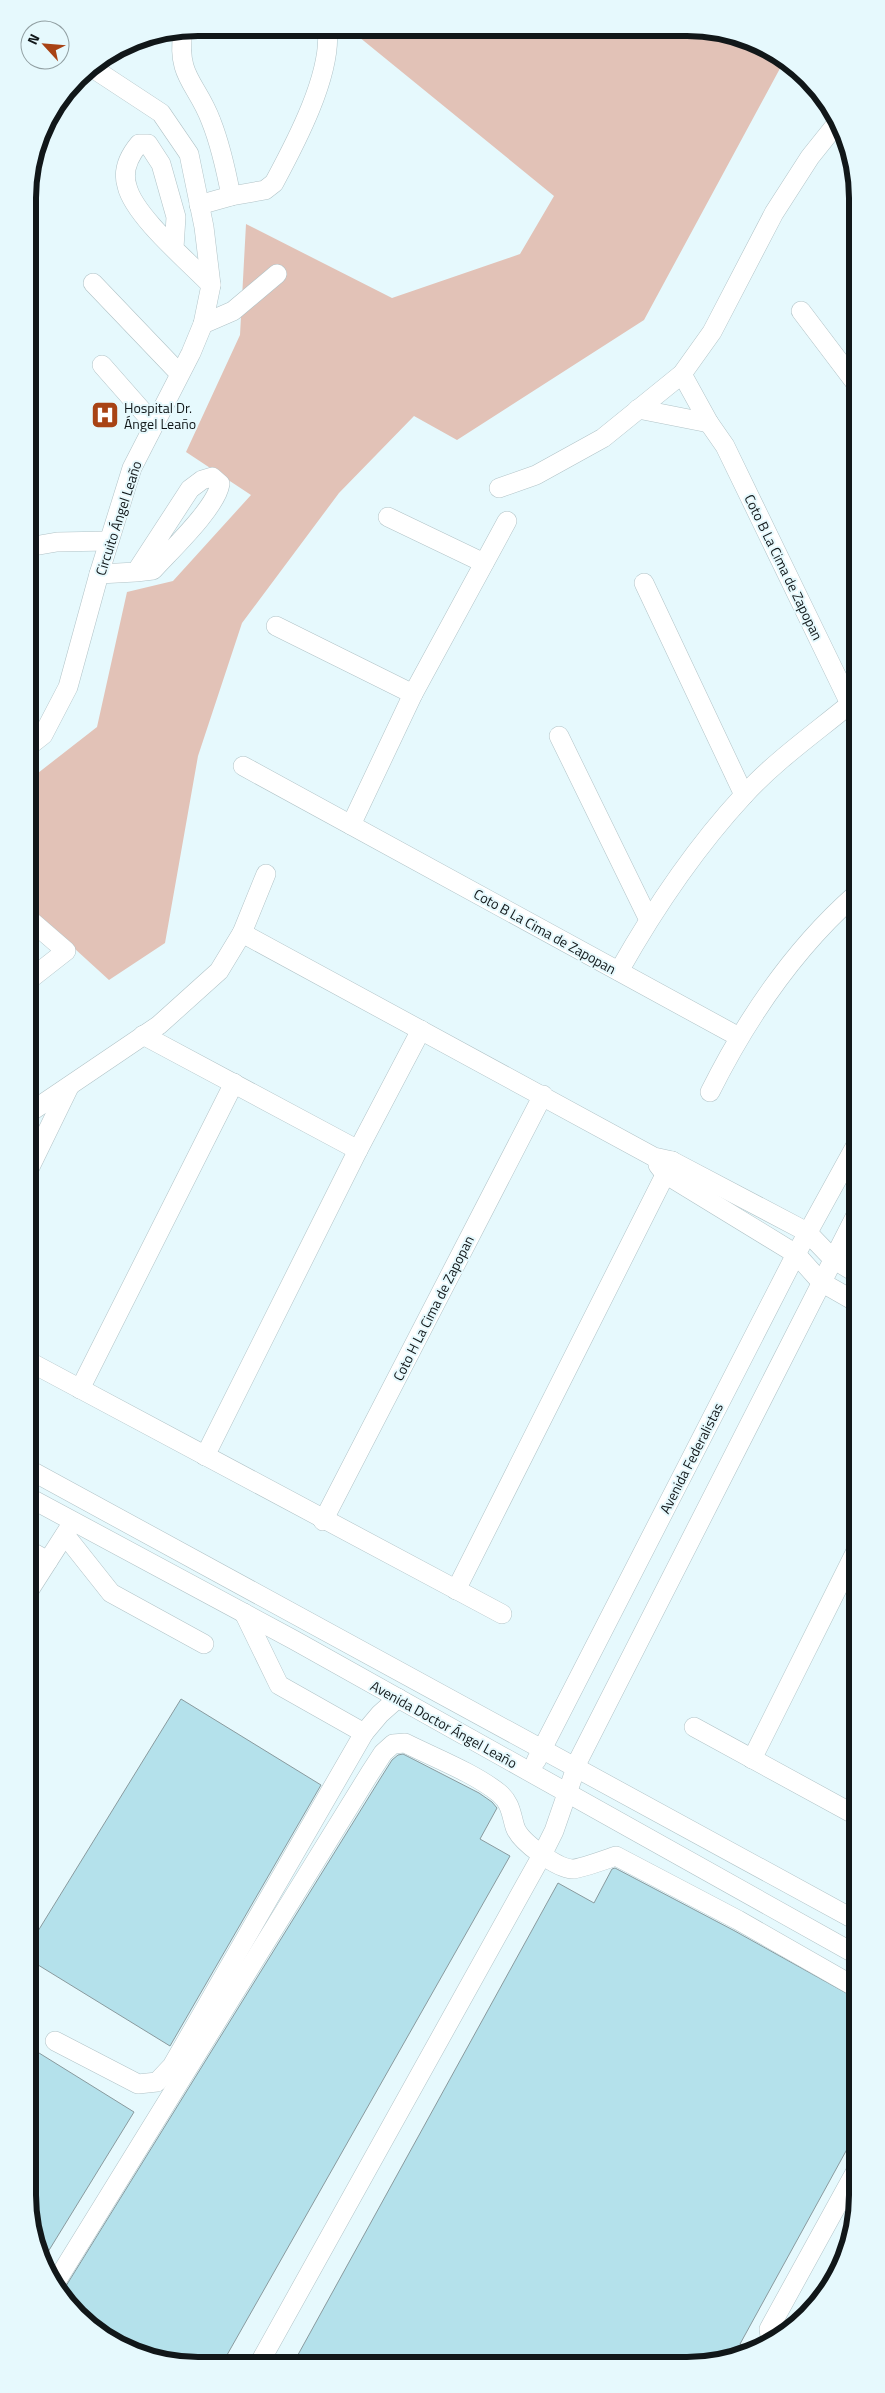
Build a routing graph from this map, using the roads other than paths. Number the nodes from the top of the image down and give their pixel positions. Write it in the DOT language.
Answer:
graph roads {
  1 [pos="328,36"];
  2 [pos="182,38"];
  3 [pos="98,72"];
  4 [pos="833,129"];
  5 [pos="231,196"];
  6 [pos="199,204"];
  7 [pos="174,248"];
  8 [pos="277,274"];
  9 [pos="93,283"];
  10 [pos="211,286"];
  11 [pos="801,311"];
  12 [pos="203,324"];
  13 [pos="102,365"];
  14 [pos="179,374"];
  15 [pos="682,374"];
  16 [pos="849,374"];
  17 [pos="638,409"];
  18 [pos="709,423"];
  19 [pos="153,424"];
  20 [pos="499,488"];
  21 [pos="388,517"];
  22 [pos="506,521"];
  23 [pos="108,542"];
  24 [pos="37,545"];
  25 [pos="484,563"];
  26 [pos="136,572"];
  27 [pos="99,574"];
  28 [pos="644,583"];
  29 [pos="276,626"];
  30 [pos="413,694"];
  31 [pos="849,700"];
  32 [pos="849,712"];
  33 [pos="559,736"];
  34 [pos="37,740"];
  35 [pos="243,766"];
  36 [pos="744,795"];
  37 [pos="351,825"];
  38 [pos="266,874"];
  39 [pos="849,901"];
  40 [pos="648,918"];
  41 [pos="37,926"];
  42 [pos="242,933"];
  43 [pos="619,971"];
  44 [pos="37,974"];
  45 [pos="421,1030"];
  46 [pos="143,1035"];
  47 [pos="739,1037"];
  48 [pos="234,1083"];
  49 [pos="70,1085"];
  50 [pos="710,1092"];
  51 [pos="543,1095"];
  52 [pos="37,1108"];
  53 [pos="358,1150"];
  54 [pos="37,1154"];
  55 [pos="849,1158"];
  56 [pos="664,1164"];
  57 [pos="848,1229"];
  58 [pos="807,1232"];
  59 [pos="796,1254"];
  60 [pos="833,1259"];
  61 [pos="848,1268"];
  62 [pos="821,1282"];
  63 [pos="848,1298"];
  64 [pos="36,1365"];
  65 [pos="80,1389"];
  66 [pos="205,1456"];
  67 [pos="36,1474"];
  68 [pos="85,1501"];
  69 [pos="36,1503"];
  70 [pos="323,1521"];
  71 [pos="69,1528"];
  72 [pos="36,1555"];
  73 [pos="48,1562"];
  74 [pos="848,1566"];
  75 [pos="36,1580"];
  76 [pos="456,1590"];
  77 [pos="244,1613"];
  78 [pos="502,1614"];
  79 [pos="204,1644"];
  80 [pos="398,1698"];
  81 [pos="694,1727"];
  82 [pos="364,1732"];
  83 [pos="542,1750"];
  84 [pos="752,1759"];
  85 [pos="575,1768"];
  86 [pos="530,1773"];
  87 [pos="567,1793"];
  88 [pos="848,1811"];
  89 [pos="542,1855"];
  90 [pos="778,1878"];
  91 [pos="764,1903"];
  92 [pos="848,1917"];
  93 [pos="848,1949"];
  94 [pos="848,1983"];
  95 [pos="55,2041"];
  96 [pos="848,2185"];
  97 [pos="59,2277"];
  98 [pos="770,2334"];
  99 [pos="263,2357"];
  1 -- 5 [label="street"];
  2 -- 5 [label="street"];
  3 -- 6 [label="street, Circuito Ángel Leaño"];
  4 -- 15 [label="street"];
  5 -- 6 [label="street"];
  6 -- 10 [label="street, Circuito Ángel Leaño"];
  7 -- 7 [label="street"];
  7 -- 10 [label="street"];
  8 -- 12 [label="street"];
  9 -- 14 [label="street"];
  10 -- 12 [label="street, Circuito Ángel Leaño"];
  11 -- 16 [label="street"];
  12 -- 14 [label="street, Circuito Ángel Leaño"];
  13 -- 19 [label="street"];
  14 -- 19 [label="street, Circuito Ángel Leaño"];
  15 -- 17 [label="street"];
  15 -- 18 [label="street, Coto B La Cima de Zapopan"];
  17 -- 18 [label="street"];
  17 -- 20 [label="street"];
  18 -- 31 [label="street, Coto B La Cima de Zapopan"];
  19 -- 23 [label="street, Circuito Ángel Leaño"];
  21 -- 25 [label="street"];
  22 -- 25 [label="street"];
  23 -- 24 [label="street"];
  23 -- 27 [label="street, Circuito Ángel Leaño"];
  25 -- 30 [label="street"];
  26 -- 26 [label="street"];
  26 -- 27 [label="street"];
  27 -- 34 [label="street, Circuito Ángel Leaño"];
  28 -- 36 [label="street"];
  29 -- 30 [label="street"];
  30 -- 37 [label="street"];
  32 -- 36 [label="street"];
  33 -- 40 [label="street"];
  35 -- 37 [label="street, Coto B La Cima de Zapopan"];
  36 -- 40 [label="street"];
  37 -- 43 [label="street, Coto B La Cima de Zapopan"];
  38 -- 42 [label="street"];
  39 -- 47 [label="street"];
  40 -- 43 [label="street"];
  41 -- 44 [label="street"];
  42 -- 45 [label="street"];
  42 -- 46 [label="street"];
  43 -- 47 [label="street, Coto B La Cima de Zapopan"];
  45 -- 51 [label="street"];
  45 -- 53 [label="street"];
  46 -- 48 [label="street"];
  46 -- 49 [label="street"];
  47 -- 50 [label="street"];
  48 -- 53 [label="street"];
  48 -- 65 [label="street"];
  49 -- 52 [label="street"];
  49 -- 54 [label="street"];
  51 -- 56 [label="street"];
  51 -- 70 [label="street, Coto H La Cima de Zapopan"];
  53 -- 66 [label="street"];
  55 -- 58 [label="street, Avenida Federalistas"];
  56 -- 58 [label="street"];
  56 -- 59 [label="street"];
  56 -- 76 [label="street"];
  57 -- 60 [label="street"];
  58 -- 59 [label="street, Avenida Federalistas"];
  58 -- 60 [label="street"];
  59 -- 62 [label="street"];
  59 -- 83 [label="street, Avenida Federalistas"];
  60 -- 61 [label="street"];
  60 -- 62 [label="street"];
  62 -- 63 [label="street"];
  62 -- 85 [label="street"];
  64 -- 65 [label="street"];
  65 -- 66 [label="street"];
  66 -- 70 [label="street"];
  67 -- 68 [label="street, Avenida Doctor Ángel Leaño"];
  68 -- 71 [label="street"];
  68 -- 83 [label="street, Avenida Doctor Ángel Leaño"];
  69 -- 71 [label="street, Avenida Doctor Ángel Leaño"];
  70 -- 76 [label="street"];
  71 -- 73 [label="street"];
  71 -- 77 [label="street, Avenida Doctor Ángel Leaño"];
  71 -- 79 [label="street"];
  72 -- 73 [label="street"];
  73 -- 75 [label="street"];
  74 -- 84 [label="street"];
  76 -- 78 [label="street"];
  77 -- 80 [label="street, Avenida Doctor Ángel Leaño"];
  77 -- 82 [label="street"];
  80 -- 82 [label="street"];
  80 -- 86 [label="street, Avenida Doctor Ángel Leaño"];
  81 -- 84 [label="street"];
  82 -- 95 [label="street"];
  83 -- 85 [label="street, Avenida Doctor Ángel Leaño"];
  83 -- 86 [label="street, Avenida Federalistas"];
  84 -- 88 [label="street"];
  85 -- 87 [label="street"];
  85 -- 90 [label="street, Avenida Doctor Ángel Leaño"];
  86 -- 87 [label="street, Avenida Doctor Ángel Leaño"];
  87 -- 89 [label="street"];
  87 -- 91 [label="street, Avenida Doctor Ángel Leaño"];
  89 -- 94 [label="street"];
  89 -- 97 [label="street"];
  89 -- 99 [label="street"];
  90 -- 91 [label="street"];
  90 -- 92 [label="street, Avenida Doctor Ángel Leaño"];
  91 -- 93 [label="street, Avenida Doctor Ángel Leaño"];
  96 -- 98 [label="street"];
}
